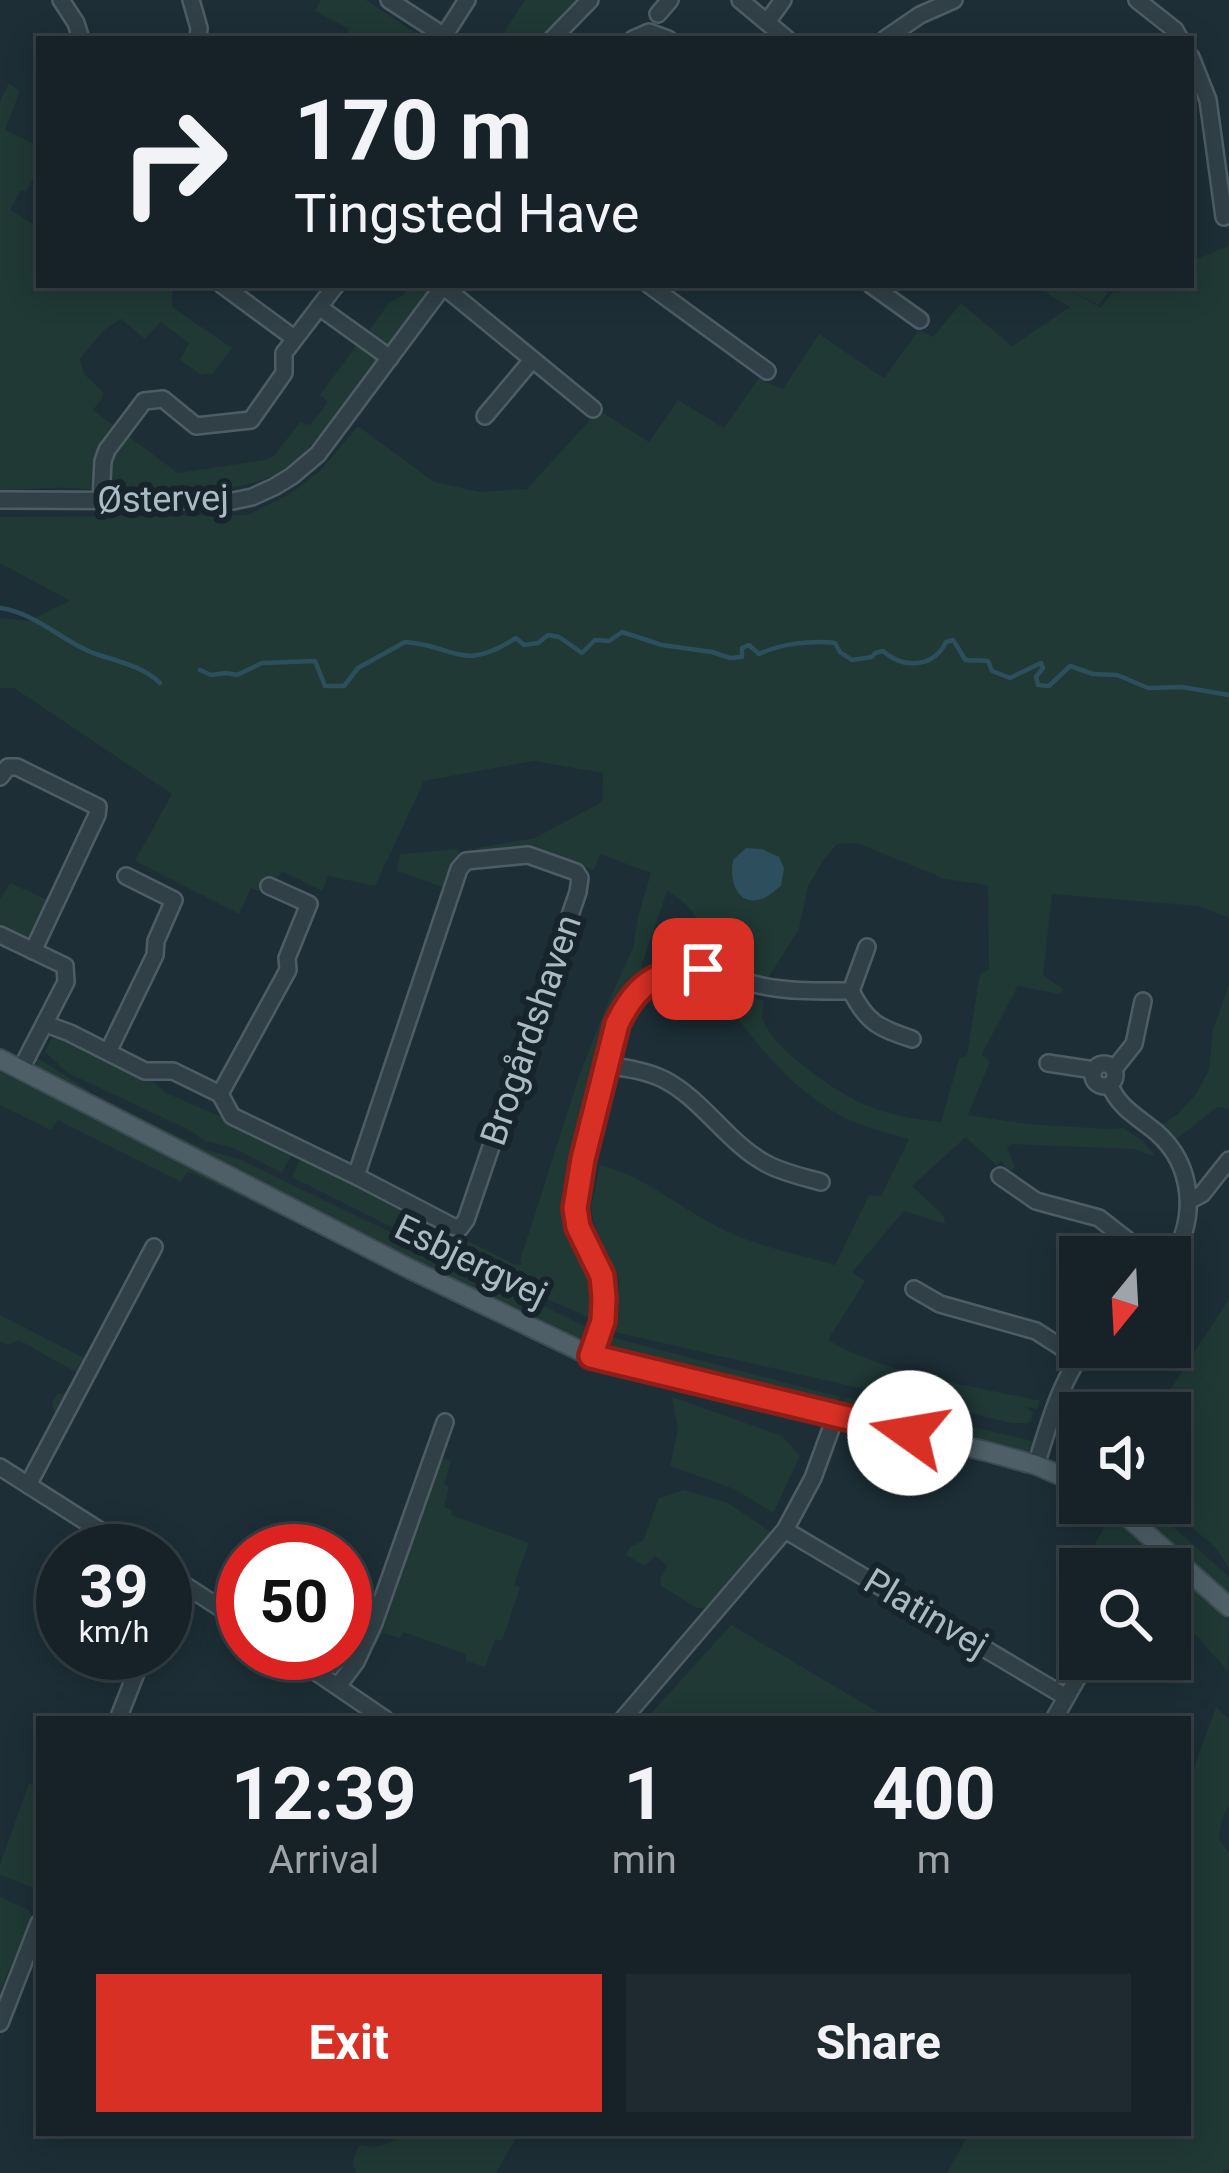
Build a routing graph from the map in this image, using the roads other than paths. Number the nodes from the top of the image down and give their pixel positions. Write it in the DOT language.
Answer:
graph roads {
  1 [pos="61,0"];
  2 [pos="191,0"];
  3 [pos="389,0"];
  4 [pos="467,0"];
  5 [pos="590,0"];
  6 [pos="670,0"];
  7 [pos="740,0"];
  8 [pos="783,0"];
  9 [pos="954,0"];
  10 [pos="1137,0"];
  11 [pos="917,8"];
  12 [pos="658,14"];
  13 [pos="767,22"];
  14 [pos="80,36"];
  15 [pos="198,36"];
  16 [pos="440,36"];
  17 [pos="555,36"];
  18 [pos="783,36"];
  19 [pos="888,36"];
  20 [pos="1178,36"];
  21 [pos="1194,65"];
  22 [pos="1224,217"];
  23 [pos="226,288"];
  24 [pos="334,288"];
  25 [pos="442,288"];
  26 [pos="446,288"];
  27 [pos="653,288"];
  28 [pos="875,288"];
  29 [pos="319,307"];
  30 [pos="920,320"];
  31 [pos="294,338"];
  32 [pos="390,358"];
  33 [pos="532,360"];
  34 [pos="766,371"];
  35 [pos="593,409"];
  36 [pos="485,416"];
  37 [pos="0,500"];
  38 [pos="101,501"];
  39 [pos="0,777"];
  40 [pos="126,876"];
  41 [pos="268,886"];
  42 [pos="0,935"];
  43 [pos="867,946"];
  44 [pos="33,951"];
  45 [pos="851,991"];
  46 [pos="1143,1001"];
  47 [pos="46,1024"];
  48 [pos="912,1039"];
  49 [pos="108,1052"];
  50 [pos="0,1059"];
  51 [pos="1048,1063"];
  52 [pos="607,1065"];
  53 [pos="21,1070"];
  54 [pos="1112,1077"];
  55 [pos="220,1094"];
  56 [pos="1229,1160"];
  57 [pos="356,1176"];
  58 [pos="1000,1176"];
  59 [pos="821,1182"];
  60 [pos="1189,1201"];
  61 [pos="1122,1236"];
  62 [pos="1182,1236"];
  63 [pos="154,1247"];
  64 [pos="914,1289"];
  65 [pos="1059,1341"];
  66 [pos="591,1356"];
  67 [pos="1075,1368"];
  68 [pos="836,1415"];
  69 [pos="446,1422"];
  70 [pos="1036,1465"];
  71 [pos="0,1467"];
  72 [pos="1059,1475"];
  73 [pos="28,1485"];
  74 [pos="89,1524"];
  75 [pos="1136,1524"];
  76 [pos="785,1530"];
  77 [pos="1229,1607"];
  78 [pos="133,1680"];
  79 [pos="329,1680"];
  80 [pos="1076,1680"];
  81 [pos="338,1686"];
  82 [pos="1066,1697"];
  83 [pos="119,1716"];
  84 [pos="381,1716"];
  85 [pos="626,1716"];
  86 [pos="1056,1716"];
  87 [pos="36,1931"];
  88 [pos="0,2023"];
  1 -- 14 [label="street"];
  2 -- 15 [label="street"];
  3 -- 16 [label="street"];
  4 -- 16 [label="street"];
  5 -- 17 [label="street"];
  6 -- 12 [label="street"];
  7 -- 13 [label="street"];
  8 -- 13 [label="street"];
  9 -- 11 [label="street"];
  10 -- 20 [label="street"];
  11 -- 19 [label="street"];
  13 -- 18 [label="street"];
  21 -- 22 [label="street"];
  23 -- 31 [label="street"];
  24 -- 29 [label="street"];
  25 -- 32 [label="street, Østervej"];
  26 -- 33 [label="street"];
  27 -- 34 [label="street"];
  28 -- 30 [label="street"];
  29 -- 31 [label="street"];
  29 -- 32 [label="street"];
  31 -- 38 [label="street"];
  32 -- 38 [label="street, Østervej"];
  33 -- 35 [label="street"];
  33 -- 36 [label="street"];
  37 -- 38 [label="street, Østervej"];
  39 -- 44 [label="street"];
  40 -- 49 [label="street"];
  41 -- 55 [label="street"];
  42 -- 44 [label="street"];
  43 -- 45 [label="street"];
  44 -- 47 [label="street"];
  45 -- 48 [label="street"];
  45 -- 52 [label="street"];
  46 -- 54 [label="street"];
  47 -- 49 [label="street, Brogårdshaven"];
  47 -- 53 [label="street"];
  49 -- 55 [label="street, Brogårdshaven"];
  50 -- 53 [label="main road, Esbjergvej"];
  51 -- 54 [label="street"];
  52 -- 59 [label="street"];
  52 -- 66 [label="street"];
  53 -- 66 [label="main road, Esbjergvej"];
  54 -- 60 [label="street"];
  55 -- 57 [label="street, Brogårdshaven"];
  56 -- 60 [label="street"];
  57 -- 57 [label="street, Brogårdshaven"];
  58 -- 61 [label="street"];
  60 -- 62 [label="street"];
  63 -- 73 [label="street"];
  64 -- 65 [label="street"];
  66 -- 68 [label="main road, Esbjergvej"];
  67 -- 70 [label="street"];
  68 -- 70 [label="main road, Esbjergvej"];
  68 -- 76 [label="street"];
  69 -- 81 [label="street"];
  70 -- 72 [label="main road, Esbjergvej"];
  71 -- 73 [label="street"];
  73 -- 74 [label="street"];
  75 -- 77 [label="main road"];
  76 -- 82 [label="street, Platinvej"];
  76 -- 85 [label="street"];
  78 -- 83 [label="street"];
  79 -- 81 [label="street"];
  80 -- 82 [label="street"];
  81 -- 84 [label="street"];
  82 -- 86 [label="street"];
  87 -- 88 [label="street"];
}
